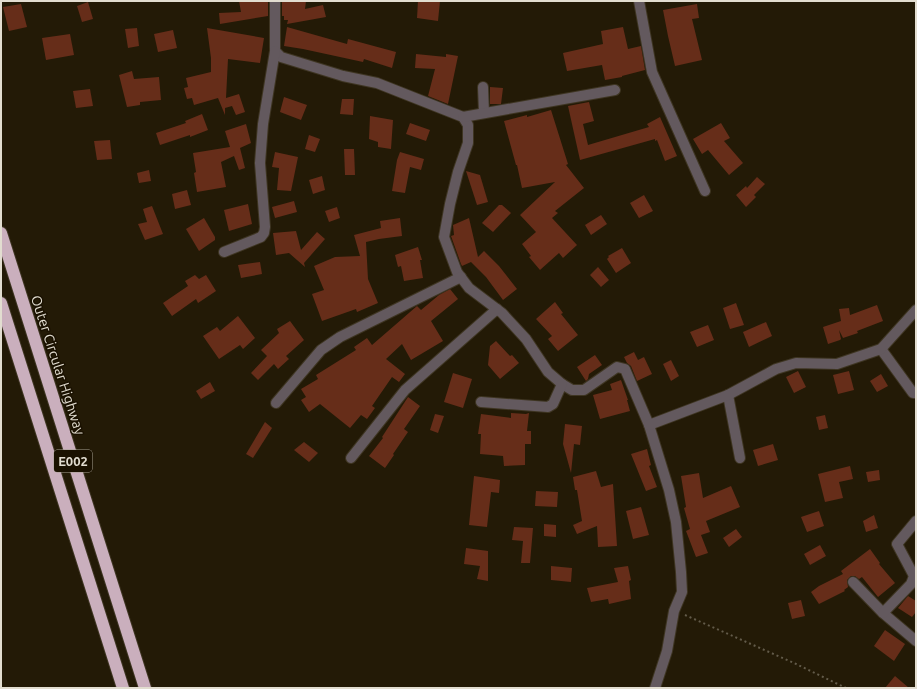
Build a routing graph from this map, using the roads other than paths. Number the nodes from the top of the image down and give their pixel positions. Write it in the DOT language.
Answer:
graph roads {
  1 [pos="275,1"];
  2 [pos="639,1"];
  3 [pos="275,51"];
  4 [pos="483,87"];
  5 [pos="615,90"];
  6 [pos="484,114"];
  7 [pos="463,117"];
  8 [pos="705,191"];
  9 [pos="1,234"];
  10 [pos="224,252"];
  11 [pos="461,277"];
  12 [pos="1,303"];
  13 [pos="497,308"];
  14 [pos="916,310"];
  15 [pos="881,349"];
  16 [pos="562,384"];
  17 [pos="916,393"];
  18 [pos="728,395"];
  19 [pos="481,402"];
  20 [pos="276,403"];
  21 [pos="649,425"];
  22 [pos="351,458"];
  23 [pos="740,458"];
  24 [pos="916,521"];
  25 [pos="853,582"];
  26 [pos="883,613"];
  27 [pos="916,641"];
  28 [pos="123,688"];
  29 [pos="145,688"];
  30 [pos="655,688"];
  1 -- 3 [label="street"];
  2 -- 8 [label="street"];
  3 -- 7 [label="street"];
  3 -- 10 [label="street"];
  4 -- 6 [label="street"];
  5 -- 6 [label="street"];
  6 -- 7 [label="street"];
  7 -- 11 [label="street"];
  9 -- 29 [label="highway, Outer Circular Highway / E002"];
  11 -- 13 [label="street"];
  11 -- 20 [label="street"];
  12 -- 28 [label="highway, E002"];
  13 -- 16 [label="street"];
  13 -- 22 [label="street"];
  14 -- 15 [label="street"];
  15 -- 17 [label="street"];
  15 -- 18 [label="street"];
  16 -- 19 [label="street"];
  16 -- 21 [label="street"];
  18 -- 21 [label="street"];
  18 -- 23 [label="street"];
  21 -- 30 [label="street"];
  24 -- 26 [label="street"];
  25 -- 26 [label="street"];
  26 -- 27 [label="street"];
}
